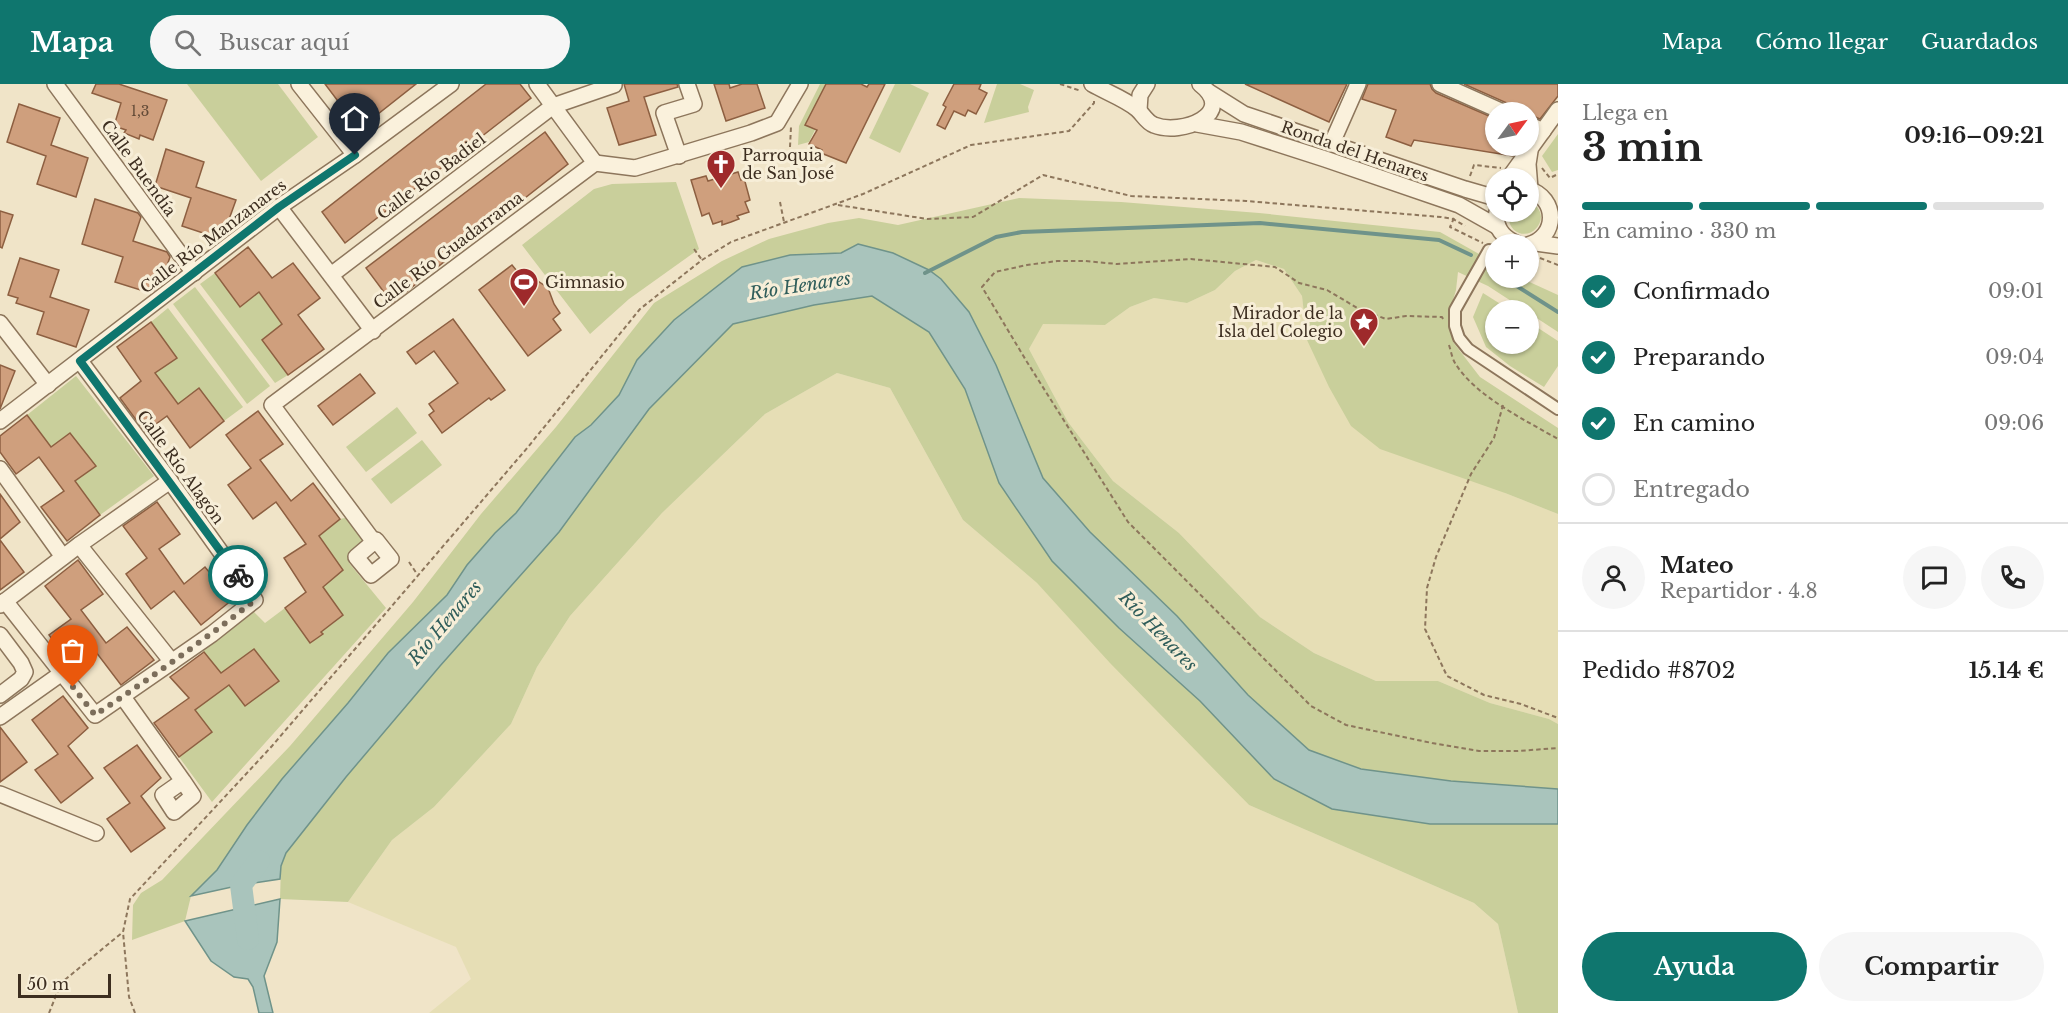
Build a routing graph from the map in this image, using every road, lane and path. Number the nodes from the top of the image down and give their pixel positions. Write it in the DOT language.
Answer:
graph roads {
  1 [pos="55,84"];
  2 [pos="298,84"];
  3 [pos="452,84"];
  4 [pos="537,84"];
  5 [pos="687,84"];
  6 [pos="800,84"];
  7 [pos="1060,84"];
  8 [pos="1075,84"];
  9 [pos="1148,84"];
  10 [pos="1358,84"];
  11 [pos="1440,84"];
  12 [pos="614,86"];
  13 [pos="1206,87"];
  14 [pos="1073,88"];
  15 [pos="1090,91"];
  16 [pos="1485,104"];
  17 [pos="553,106"];
  18 [pos="1139,110"];
  19 [pos="1558,110"];
  20 [pos="1197,124"];
  21 [pos="1539,129"];
  22 [pos="1544,131"];
  23 [pos="1332,143"];
  24 [pos="355,155"];
  25 [pos="679,156"];
  26 [pos="1534,157"];
  27 [pos="595,163"];
  28 [pos="1521,168"];
  29 [pos="1528,168"];
  30 [pos="1558,174"];
  31 [pos="1552,193"];
  32 [pos="1485,195"];
  33 [pos="780,202"];
  34 [pos="835,205"];
  35 [pos="279,207"];
  36 [pos="1555,214"];
  37 [pos="1485,215"];
  38 [pos="784,223"];
  39 [pos="1450,227"];
  40 [pos="1470,228"];
  41 [pos="1539,239"];
  42 [pos="1485,244"];
  43 [pos="1539,245"];
  44 [pos="1558,246"];
  45 [pos="694,249"];
  46 [pos="1485,257"];
  47 [pos="1541,259"];
  48 [pos="702,260"];
  49 [pos="1558,265"];
  50 [pos="194,273"];
  51 [pos="331,275"];
  52 [pos="1443,323"];
  53 [pos="0,324"];
  54 [pos="373,331"];
  55 [pos="1448,340"];
  56 [pos="80,361"];
  57 [pos="48,385"];
  58 [pos="1503,405"];
  59 [pos="1558,409"];
  60 [pos="0,421"];
  61 [pos="1558,439"];
  62 [pos="0,469"];
  63 [pos="170,480"];
  64 [pos="374,542"];
  65 [pos="79,545"];
  66 [pos="63,557"];
  67 [pos="409,562"];
  68 [pos="417,574"];
  69 [pos="2,603"];
  70 [pos="0,635"];
  71 [pos="172,662"];
  72 [pos="62,674"];
  73 [pos="0,695"];
  74 [pos="123,697"];
  75 [pos="0,717"];
  76 [pos="1558,717"];
  77 [pos="1558,748"];
  78 [pos="183,782"];
  79 [pos="0,794"];
  80 [pos="96,833"];
  81 [pos="123,932"];
  82 [pos="49,1013"];
  83 [pos="135,1013"];
  1 -- 50 [label="street, Calle Buendía"];
  2 -- 24 [label="street"];
  3 -- 24 [label="street, Calle Río Manzanares"];
  4 -- 17 [label="street"];
  5 -- 25 [label="street"];
  6 -- 25 [label="street"];
  7 -- 14 [label="path"];
  8 -- 14 [label="path"];
  9 -- 18 [label="street"];
  10 -- 23 [label="street"];
  11 -- 16 [label="street"];
  12 -- 17 [label="street, Calle Río Badiel"];
  13 -- 20 [label="street"];
  13 -- 23 [label="street, Ronda del Henares"];
  14 -- 15 [label="path"];
  15 -- 18 [label="street, Ronda del Henares"];
  15 -- 34 [label="path"];
  17 -- 27 [label="street"];
  17 -- 51 [label="street, Calle Río Badiel"];
  18 -- 20 [label="street, Ronda del Henares"];
  19 -- 22 [label="street"];
  20 -- 37 [label="street, Ronda del Henares"];
  21 -- 22 [label="street"];
  22 -- 26 [label="street"];
  23 -- 32 [label="street, Ronda del Henares"];
  24 -- 35 [label="street, Calle Río Manzanares"];
  25 -- 27 [label="street"];
  26 -- 28 [label="street"];
  26 -- 29 [label="street"];
  26 -- 30 [label="path"];
  27 -- 54 [label="street, Calle Río Guadarrama"];
  31 -- 36 [label="street"];
  33 -- 38 [label="path"];
  34 -- 38 [label="path"];
  34 -- 40 [label="path"];
  35 -- 50 [label="street, Calle Río Manzanares"];
  35 -- 51 [label="street"];
  36 -- 41 [label="street"];
  38 -- 48 [label="path"];
  39 -- 42 [label="path"];
  43 -- 44 [label="street"];
  45 -- 48 [label="path"];
  46 -- 59 [label="street"];
  47 -- 49 [label="path"];
  48 -- 68 [label="path"];
  50 -- 56 [label="street, Calle Río Manzanares"];
  51 -- 54 [label="street"];
  52 -- 77 [label="path"];
  53 -- 57 [label="street"];
  54 -- 64 [label="street, Calle Río Guadarrama"];
  55 -- 58 [label="path"];
  56 -- 57 [label="street, Calle Río Manzanares"];
  56 -- 63 [label="street, Calle Río Alagón"];
  57 -- 60 [label="street, Calle Río Manzanares"];
  58 -- 61 [label="path"];
  58 -- 76 [label="path"];
  62 -- 66 [label="street"];
  63 -- 65 [label="street"];
  63 -- 71 [label="street, Calle Río Alagón"];
  65 -- 66 [label="street"];
  65 -- 71 [label="street"];
  66 -- 69 [label="street"];
  67 -- 68 [label="path"];
  68 -- 81 [label="path"];
  69 -- 72 [label="street"];
  70 -- 73 [label="street"];
  71 -- 74 [label="street"];
  72 -- 74 [label="street"];
  72 -- 75 [label="street"];
  74 -- 78 [label="street"];
  79 -- 80 [label="street"];
  81 -- 82 [label="path"];
  81 -- 83 [label="path"];
}
